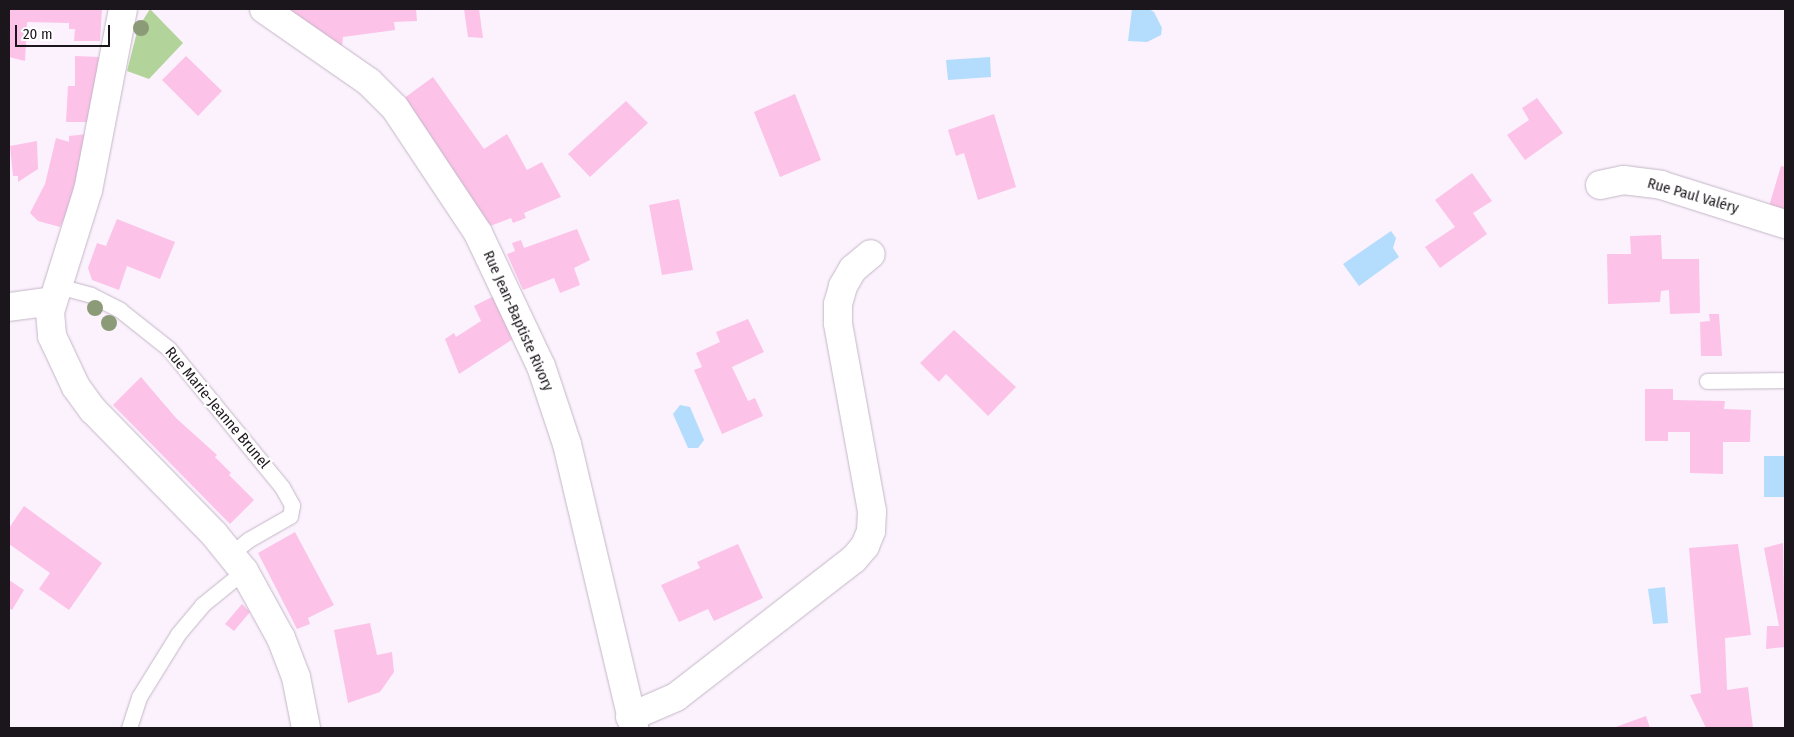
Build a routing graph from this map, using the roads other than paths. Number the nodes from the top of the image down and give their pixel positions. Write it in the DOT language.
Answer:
graph roads {
  1 [pos="123,9"];
  2 [pos="264,9"];
  3 [pos="1600,185"];
  4 [pos="1785,224"];
  5 [pos="871,254"];
  6 [pos="55,293"];
  7 [pos="9,307"];
  8 [pos="1785,380"];
  9 [pos="1707,381"];
  10 [pos="237,562"];
  11 [pos="632,723"];
  12 [pos="128,728"];
  13 [pos="306,728"];
  1 -- 6 [label="street"];
  2 -- 11 [label="street, Rue Jean-Baptiste Rivory"];
  3 -- 4 [label="street, Rue Paul Valéry"];
  5 -- 11 [label="street, Rue Jean-Baptiste Rivory"];
  6 -- 7 [label="street"];
  6 -- 10 [label="street"];
  6 -- 10 [label="lane, Rue Marie-Jeanne Brunel"];
  8 -- 9 [label="lane"];
  10 -- 12 [label="lane, Rue Marie-Jeanne Brunel"];
  10 -- 13 [label="street"];
}
